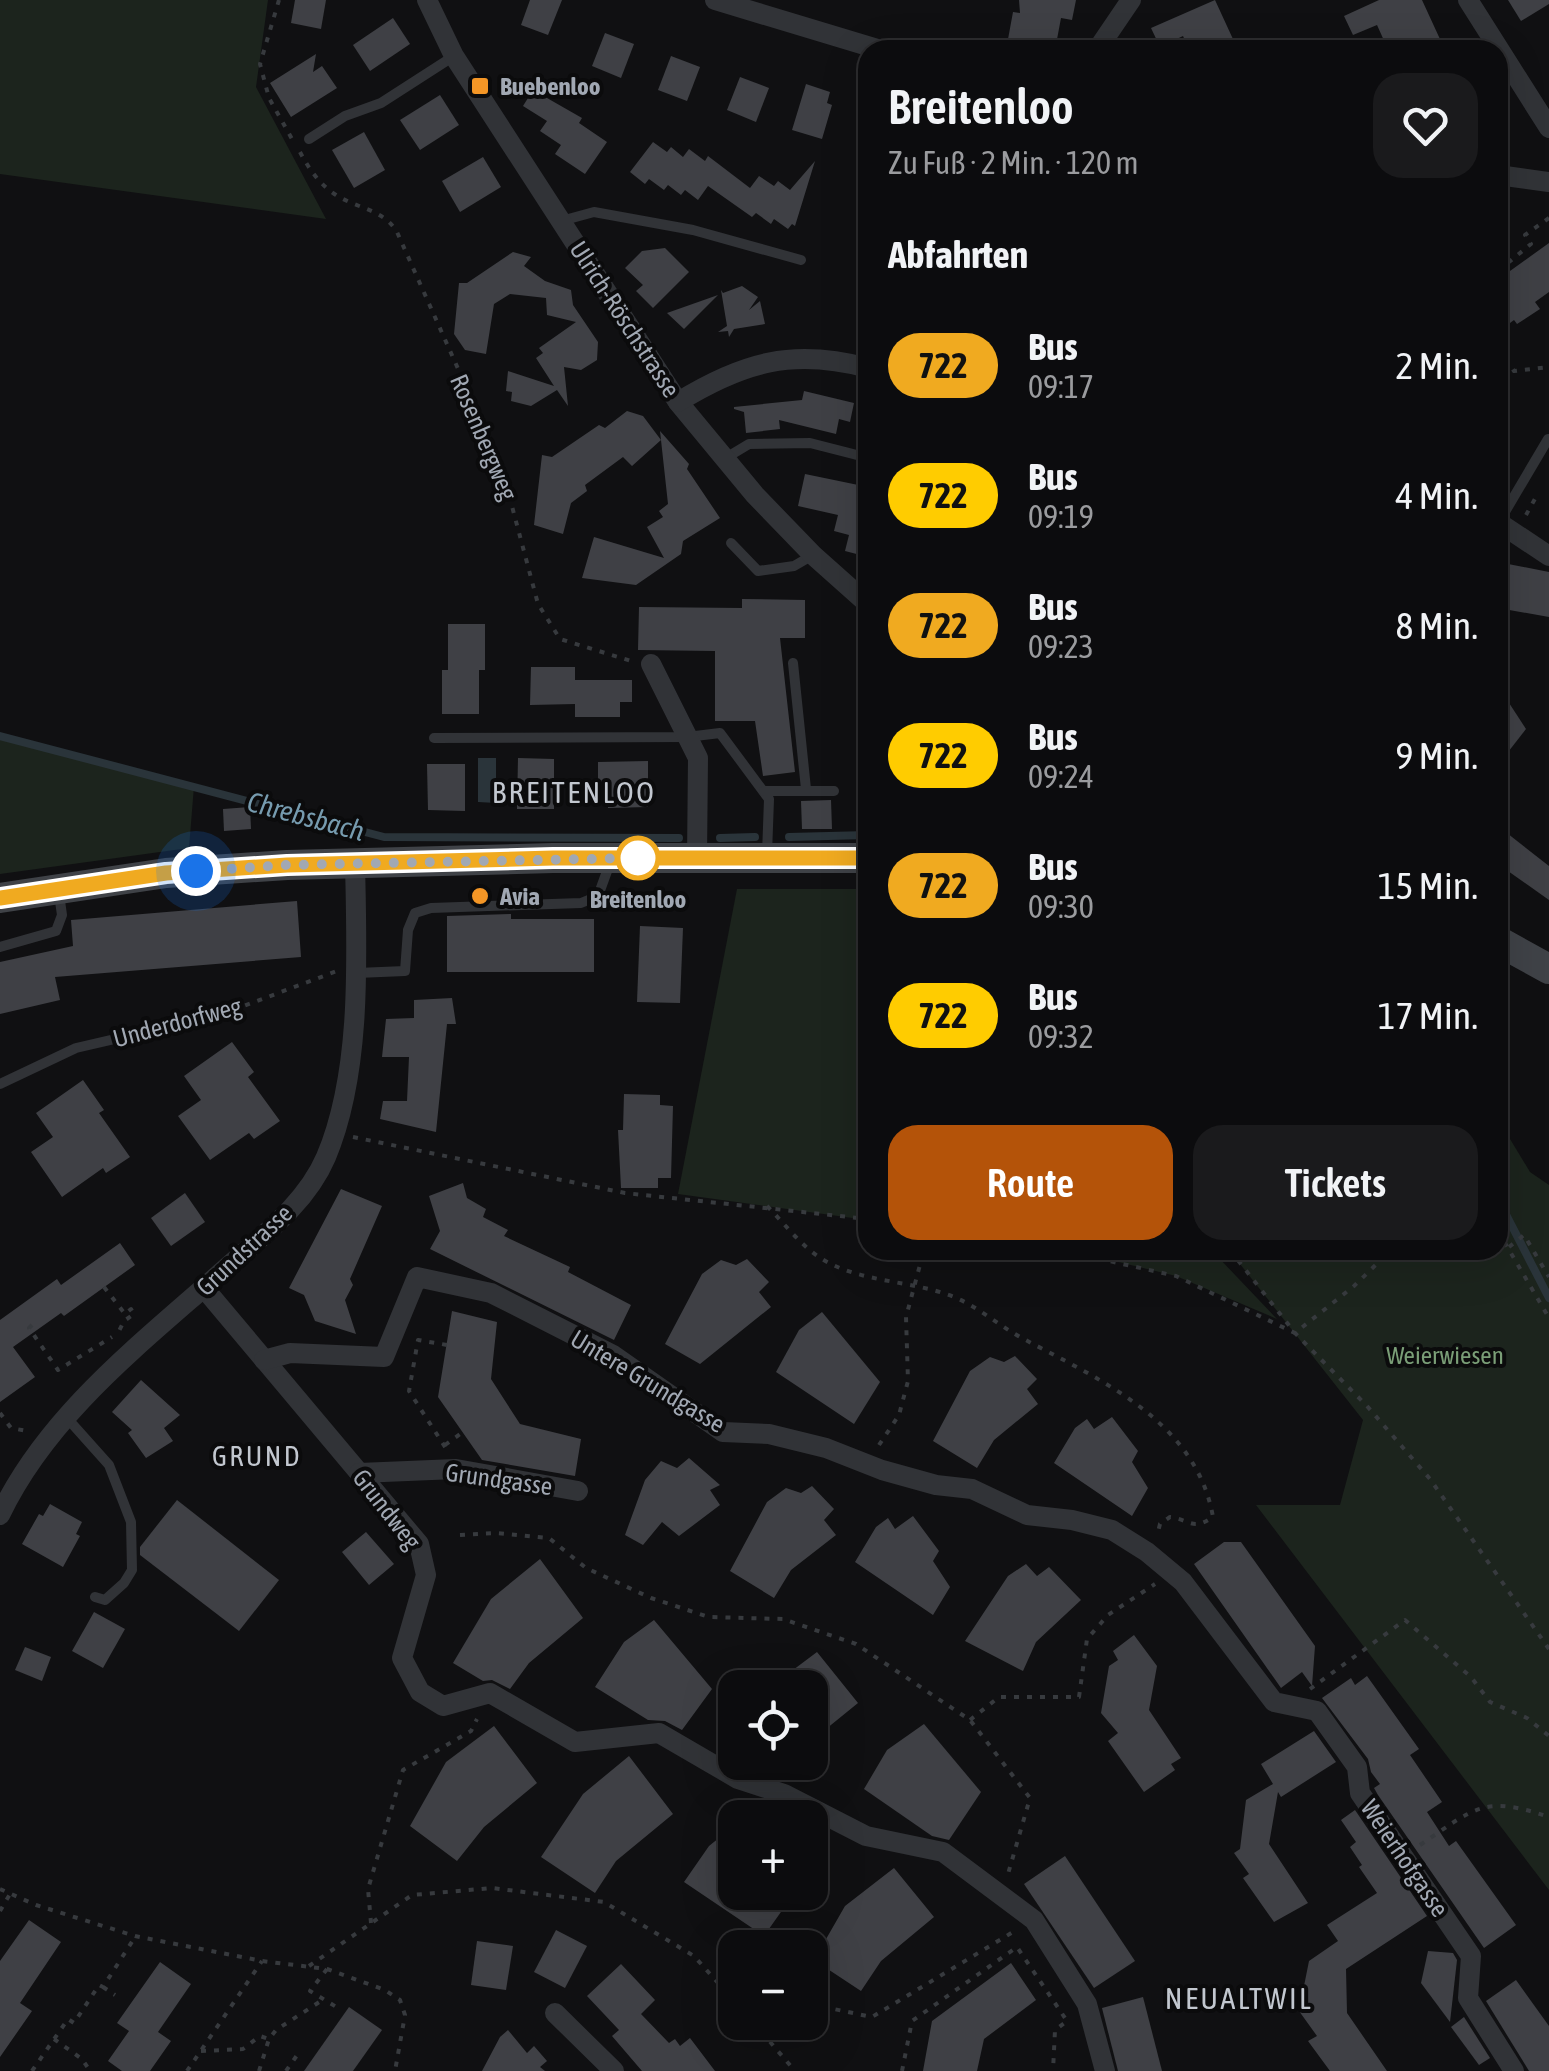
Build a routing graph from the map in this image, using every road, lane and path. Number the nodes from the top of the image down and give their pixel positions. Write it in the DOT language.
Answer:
graph roads {
  1 [pos="279,0"];
  2 [pos="427,0"];
  3 [pos="715,0"];
  4 [pos="1131,0"];
  5 [pos="1468,0"];
  6 [pos="1104,40"];
  7 [pos="1493,40"];
  8 [pos="858,43"];
  9 [pos="454,56"];
  10 [pos="1508,63"];
  11 [pos="1549,128"];
  12 [pos="309,139"];
  13 [pos="1508,177"];
  14 [pos="1549,182"];
  15 [pos="1549,218"];
  16 [pos="560,221"];
  17 [pos="801,260"];
  18 [pos="1508,263"];
  19 [pos="1508,362"];
  20 [pos="858,366"];
  21 [pos="1549,367"];
  22 [pos="678,402"];
  23 [pos="1548,439"];
  24 [pos="857,455"];
  25 [pos="723,460"];
  26 [pos="1538,494"];
  27 [pos="1508,518"];
  28 [pos="1508,520"];
  29 [pos="1508,524"];
  30 [pos="731,543"];
  31 [pos="813,555"];
  32 [pos="1549,556"];
  33 [pos="858,595"];
  34 [pos="794,663"];
  35 [pos="650,664"];
  36 [pos="687,737"];
  37 [pos="434,738"];
  38 [pos="806,789"];
  39 [pos="764,791"];
  40 [pos="834,791"];
  41 [pos="611,858"];
  42 [pos="858,858"];
  43 [pos="697,859"];
  44 [pos="766,859"];
  45 [pos="355,864"];
  46 [pos="58,888"];
  47 [pos="0,898"];
  48 [pos="0,946"];
  49 [pos="1508,946"];
  50 [pos="356,968"];
  51 [pos="1549,969"];
  52 [pos="220,1015"];
  53 [pos="0,1084"];
  54 [pos="334,1132"];
  55 [pos="767,1206"];
  56 [pos="858,1218"];
  57 [pos="1508,1244"];
  58 [pos="1510,1246"];
  59 [pos="922,1260"];
  60 [pos="1105,1260"];
  61 [pos="1238,1260"];
  62 [pos="1381,1260"];
  63 [pos="1549,1276"];
  64 [pos="916,1286"];
  65 [pos="104,1287"];
  66 [pos="204,1288"];
  67 [pos="1549,1318"];
  68 [pos="32,1325"];
  69 [pos="1295,1333"];
  70 [pos="447,1345"];
  71 [pos="264,1360"];
  72 [pos="0,1413"];
  73 [pos="67,1418"];
  74 [pos="28,1431"];
  75 [pos="463,1432"];
  76 [pos="865,1464"];
  77 [pos="359,1472"];
  78 [pos="578,1491"];
  79 [pos="0,1515"];
  80 [pos="460,1536"];
  81 [pos="1177,1577"];
  82 [pos="95,1597"];
  83 [pos="1549,1648"];
  84 [pos="490,1693"];
  85 [pos="1303,1708"];
  86 [pos="970,1720"];
  87 [pos="1549,1736"];
  88 [pos="1549,1817"];
  89 [pos="1403,1856"];
  90 [pos="0,1888"];
  91 [pos="10,1894"];
  92 [pos="1002,1896"];
  93 [pos="0,1911"];
  94 [pos="1034,1920"];
  95 [pos="372,1923"];
  96 [pos="136,1936"];
  97 [pos="262,1961"];
  98 [pos="308,1967"];
  99 [pos="328,1969"];
  100 [pos="718,1983"];
  101 [pos="103,1987"];
  102 [pos="115,1996"];
  103 [pos="324,1999"];
  104 [pos="338,2008"];
  105 [pos="828,2008"];
  106 [pos="555,2013"];
  107 [pos="54,2039"];
  108 [pos="270,2039"];
  109 [pos="768,2040"];
  110 [pos="201,2051"];
  111 [pos="300,2051"];
  112 [pos="32,2071"];
  113 [pos="90,2071"];
  114 [pos="187,2071"];
  115 [pos="259,2071"];
  116 [pos="286,2071"];
  117 [pos="395,2071"];
  118 [pos="614,2071"];
  119 [pos="795,2071"];
  120 [pos="902,2071"];
  121 [pos="1053,2071"];
  122 [pos="1104,2071"];
  123 [pos="1514,2071"];
  1 -- 35 [label="path, Rosenbergweg"];
  2 -- 9 [label="street, Ulrich-Röschstrasse"];
  3 -- 8 [label="street"];
  4 -- 6 [label="street"];
  5 -- 7 [label="street"];
  9 -- 12 [label="lane"];
  9 -- 16 [label="street, Ulrich-Röschstrasse"];
  10 -- 11 [label="street"];
  13 -- 14 [label="street"];
  15 -- 18 [label="path"];
  16 -- 17 [label="lane"];
  16 -- 22 [label="street, Ulrich-Röschstrasse"];
  19 -- 21 [label="path"];
  20 -- 22 [label="street"];
  22 -- 25 [label="street, Ulrich-Röschstrasse"];
  23 -- 27 [label="lane"];
  24 -- 25 [label="lane"];
  25 -- 31 [label="street, Ulrich-Röschstrasse"];
  26 -- 28 [label="path"];
  29 -- 32 [label="street"];
  30 -- 31 [label="lane"];
  31 -- 33 [label="street, Ulrich-Röschstrasse"];
  34 -- 38 [label="lane"];
  35 -- 36 [label="street"];
  36 -- 37 [label="lane"];
  36 -- 39 [label="lane"];
  36 -- 43 [label="street"];
  38 -- 39 [label="lane"];
  38 -- 40 [label="lane"];
  39 -- 44 [label="lane"];
  41 -- 43 [label="main road"];
  41 -- 45 [label="main road"];
  41 -- 50 [label="lane"];
  42 -- 44 [label="main road"];
  43 -- 44 [label="main road"];
  45 -- 46 [label="main road"];
  45 -- 50 [label="street, Grundstrasse"];
  46 -- 47 [label="main road"];
  46 -- 48 [label="lane"];
  49 -- 51 [label="main road"];
  50 -- 52 [label="path, Underdorfweg"];
  50 -- 54 [label="street, Grundstrasse"];
  52 -- 53 [label="lane, Underdorfweg"];
  54 -- 55 [label="path"];
  54 -- 66 [label="street, Grundstrasse"];
  55 -- 56 [label="path"];
  55 -- 64 [label="path"];
  57 -- 58 [label="path"];
  58 -- 63 [label="path"];
  58 -- 67 [label="path"];
  59 -- 64 [label="path"];
  60 -- 69 [label="path"];
  61 -- 69 [label="path"];
  62 -- 69 [label="path"];
  64 -- 76 [label="path"];
  64 -- 81 [label="path"];
  65 -- 68 [label="path"];
  66 -- 71 [label="street, Grundweg"];
  66 -- 73 [label="street, Grundstrasse"];
  69 -- 83 [label="path"];
  70 -- 75 [label="path"];
  71 -- 76 [label="street, Untere Grundgasse"];
  71 -- 77 [label="street, Grundweg"];
  72 -- 74 [label="path"];
  73 -- 79 [label="street, Grundstrasse"];
  73 -- 82 [label="lane"];
  76 -- 81 [label="street, Untere Grundgasse"];
  77 -- 78 [label="street, Grundgasse"];
  77 -- 84 [label="street, Grundweg"];
  80 -- 86 [label="path"];
  81 -- 85 [label="street, Weierhofgasse"];
  81 -- 86 [label="path"];
  84 -- 92 [label="street"];
  84 -- 95 [label="path"];
  85 -- 87 [label="path"];
  85 -- 89 [label="street, Weierhofgasse"];
  86 -- 92 [label="path"];
  88 -- 89 [label="path"];
  89 -- 123 [label="street, Weierhofgasse"];
  90 -- 91 [label="path"];
  91 -- 93 [label="path"];
  91 -- 96 [label="path"];
  92 -- 94 [label="street"];
  94 -- 105 [label="path"];
  94 -- 122 [label="street"];
  95 -- 98 [label="path"];
  95 -- 100 [label="path"];
  96 -- 97 [label="path"];
  96 -- 101 [label="path"];
  97 -- 98 [label="path"];
  97 -- 110 [label="path"];
  98 -- 99 [label="path"];
  99 -- 103 [label="path"];
  99 -- 117 [label="path"];
  101 -- 102 [label="path"];
  101 -- 107 [label="path"];
  103 -- 104 [label="path"];
  103 -- 108 [label="path"];
  106 -- 118 [label="street"];
  107 -- 112 [label="path"];
  107 -- 113 [label="path"];
  108 -- 110 [label="path"];
  108 -- 115 [label="path"];
  109 -- 119 [label="path"];
  110 -- 114 [label="path"];
  111 -- 116 [label="path"];
  120 -- 121 [label="path"];
}
